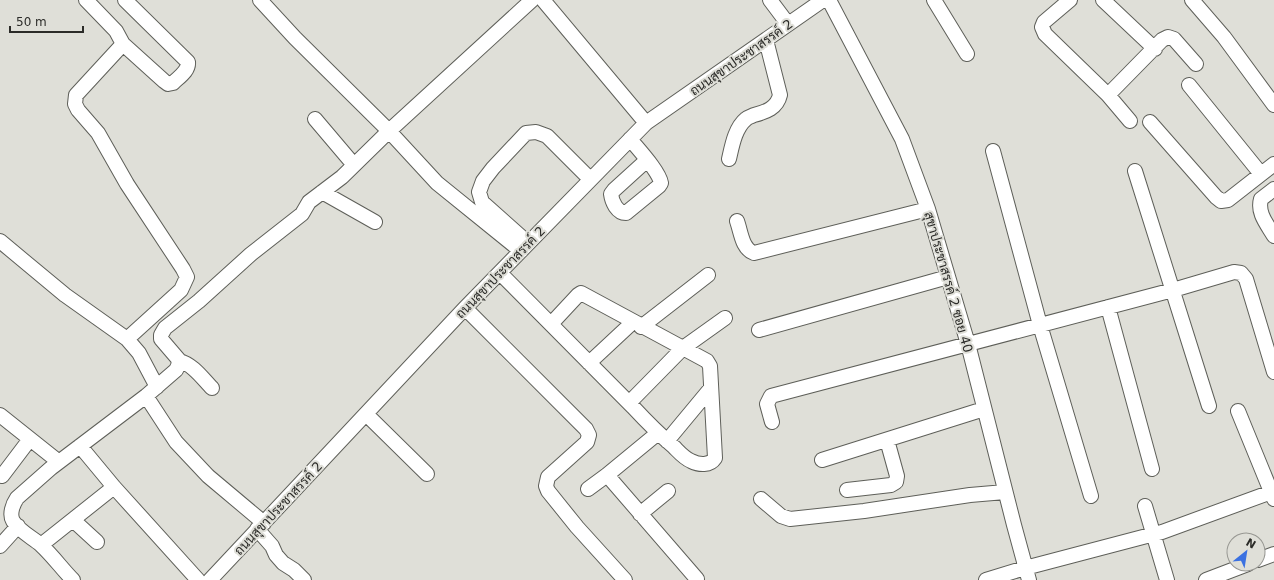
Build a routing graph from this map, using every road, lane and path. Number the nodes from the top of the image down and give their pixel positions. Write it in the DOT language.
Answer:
graph roads {
  1 [pos="86,0"];
  2 [pos="125,0"];
  3 [pos="260,0"];
  4 [pos="532,0"];
  5 [pos="770,0"];
  6 [pos="823,0"];
  7 [pos="829,0"];
  8 [pos="934,0"];
  9 [pos="1070,0"];
  10 [pos="1103,0"];
  11 [pos="1192,0"];
  12 [pos="550,1"];
  13 [pos="788,24"];
  14 [pos="766,40"];
  15 [pos="123,44"];
  16 [pos="1155,48"];
  17 [pos="967,54"];
  18 [pos="1196,64"];
  19 [pos="1189,85"];
  20 [pos="1108,96"];
  21 [pos="1274,105"];
  22 [pos="315,118"];
  23 [pos="1130,121"];
  24 [pos="646,122"];
  25 [pos="1150,122"];
  26 [pos="389,131"];
  27 [pos="630,139"];
  28 [pos="993,151"];
  29 [pos="729,159"];
  30 [pos="647,160"];
  31 [pos="1274,164"];
  32 [pos="354,165"];
  33 [pos="1135,171"];
  34 [pos="1261,174"];
  35 [pos="590,179"];
  36 [pos="1274,189"];
  37 [pos="322,192"];
  38 [pos="928,209"];
  39 [pos="737,221"];
  40 [pos="375,222"];
  41 [pos="1274,236"];
  42 [pos="0,241"];
  43 [pos="524,247"];
  44 [pos="500,272"];
  45 [pos="708,276"];
  46 [pos="948,277"];
  47 [pos="1173,290"];
  48 [pos="1108,307"];
  49 [pos="465,308"];
  50 [pos="725,318"];
  51 [pos="551,324"];
  52 [pos="637,324"];
  53 [pos="1040,325"];
  54 [pos="759,330"];
  55 [pos="127,339"];
  56 [pos="968,344"];
  57 [pos="683,348"];
  58 [pos="179,361"];
  59 [pos="589,363"];
  60 [pos="1274,372"];
  61 [pos="157,387"];
  62 [pos="212,388"];
  63 [pos="711,388"];
  64 [pos="146,396"];
  65 [pos="629,403"];
  66 [pos="1209,406"];
  67 [pos="984,409"];
  68 [pos="1238,411"];
  69 [pos="366,414"];
  70 [pos="2,421"];
  71 [pos="772,422"];
  72 [pos="662,437"];
  73 [pos="30,439"];
  74 [pos="887,440"];
  75 [pos="80,446"];
  76 [pos="822,460"];
  77 [pos="59,462"];
  78 [pos="1152,469"];
  79 [pos="427,474"];
  80 [pos="2,476"];
  81 [pos="607,476"];
  82 [pos="114,486"];
  83 [pos="588,489"];
  84 [pos="847,490"];
  85 [pos="668,491"];
  86 [pos="1005,492"];
  87 [pos="1273,494"];
  88 [pos="1091,496"];
  89 [pos="761,499"];
  90 [pos="1145,506"];
  91 [pos="640,514"];
  92 [pos="73,520"];
  93 [pos="18,526"];
  94 [pos="261,526"];
  95 [pos="1154,534"];
  96 [pos="97,542"];
  97 [pos="41,545"];
  98 [pos="0,546"];
  99 [pos="1227,572"];
  100 [pos="1027,574"];
  101 [pos="299,575"];
  102 [pos="70,579"];
  103 [pos="698,579"];
  104 [pos="198,580"];
  105 [pos="210,580"];
  106 [pos="626,580"];
  107 [pos="986,580"];
  108 [pos="1167,580"];
  109 [pos="1206,580"];
  1 -- 15 [label="street"];
  2 -- 15 [label="street"];
  3 -- 26 [label="street"];
  4 -- 26 [label="street"];
  5 -- 13 [label="street"];
  6 -- 13 [label="street, ถนนสุขาประชาสรรค์ 2"];
  7 -- 38 [label="street, สุขาประชาสรรค์ 2 ซอย 40"];
  8 -- 17 [label="street"];
  9 -- 20 [label="street"];
  10 -- 16 [label="street"];
  11 -- 21 [label="street"];
  12 -- 24 [label="street"];
  13 -- 14 [label="street, ถนนสุขาประชาสรรค์ 2"];
  14 -- 24 [label="street, ถนนสุขาประชาสรรค์ 2"];
  14 -- 29 [label="street"];
  15 -- 55 [label="street"];
  16 -- 18 [label="street"];
  16 -- 20 [label="street"];
  19 -- 34 [label="street"];
  20 -- 23 [label="street"];
  22 -- 32 [label="street"];
  24 -- 27 [label="street, ถนนสุขาประชาสรรค์ 2"];
  25 -- 34 [label="street"];
  26 -- 32 [label="street"];
  26 -- 43 [label="street"];
  27 -- 30 [label="street"];
  27 -- 35 [label="street, ถนนสุขาประชาสรรค์ 2"];
  28 -- 53 [label="street"];
  31 -- 34 [label="street"];
  32 -- 37 [label="street"];
  33 -- 47 [label="street"];
  35 -- 43 [label="street, ถนนสุขาประชาสรรค์ 2"];
  35 -- 43 [label="street"];
  36 -- 41 [label="street"];
  37 -- 40 [label="street"];
  37 -- 58 [label="street"];
  38 -- 39 [label="street"];
  38 -- 46 [label="street, สุขาประชาสรรค์ 2 ซอย 40"];
  42 -- 55 [label="street"];
  43 -- 44 [label="street, ถนนสุขาประชาสรรค์ 2"];
  44 -- 49 [label="street, ถนนสุขาประชาสรรค์ 2"];
  44 -- 51 [label="street"];
  45 -- 52 [label="street"];
  46 -- 54 [label="street"];
  46 -- 56 [label="street, สุขาประชาสรรค์ 2 ซอย 40"];
  47 -- 48 [label="street"];
  47 -- 60 [label="street"];
  47 -- 66 [label="street"];
  48 -- 53 [label="street"];
  48 -- 78 [label="street"];
  49 -- 69 [label="street, ถนนสุขาประชาสรรค์ 2"];
  49 -- 106 [label="street"];
  50 -- 57 [label="street"];
  51 -- 52 [label="street"];
  51 -- 59 [label="street"];
  52 -- 57 [label="street"];
  52 -- 59 [label="street"];
  53 -- 56 [label="street"];
  53 -- 88 [label="street"];
  55 -- 61 [label="street"];
  56 -- 67 [label="street, สุขาประชาสรรค์ 2 ซอย 40"];
  56 -- 71 [label="street"];
  57 -- 63 [label="street"];
  57 -- 65 [label="street"];
  58 -- 61 [label="street"];
  58 -- 62 [label="street"];
  59 -- 65 [label="street"];
  61 -- 64 [label="street"];
  63 -- 72 [label="street"];
  63 -- 72 [label="street"];
  64 -- 75 [label="street"];
  64 -- 94 [label="street"];
  65 -- 72 [label="street"];
  67 -- 74 [label="street"];
  67 -- 86 [label="street, สุขาประชาสรรค์ 2 ซอย 40"];
  68 -- 87 [label="street"];
  69 -- 79 [label="street"];
  69 -- 94 [label="street, ถนนสุขาประชาสรรค์ 2"];
  70 -- 73 [label="street"];
  72 -- 81 [label="street"];
  73 -- 77 [label="street"];
  73 -- 80 [label="street"];
  74 -- 76 [label="street"];
  74 -- 84 [label="street"];
  75 -- 77 [label="street"];
  75 -- 82 [label="street"];
  77 -- 93 [label="street"];
  81 -- 83 [label="street"];
  81 -- 91 [label="street"];
  82 -- 92 [label="street"];
  82 -- 104 [label="street"];
  85 -- 91 [label="street"];
  86 -- 89 [label="street"];
  86 -- 100 [label="street, สุขาประชาสรรค์ 2 ซอย 40"];
  87 -- 95 [label="street"];
  90 -- 95 [label="street"];
  91 -- 103 [label="street"];
  92 -- 96 [label="street"];
  92 -- 97 [label="street"];
  93 -- 97 [label="street"];
  93 -- 98 [label="street"];
  94 -- 101 [label="street"];
  94 -- 105 [label="street, ถนนสุขาประชาสรรค์ 2"];
  95 -- 100 [label="street"];
  95 -- 108 [label="street"];
  97 -- 102 [label="street"];
  99 -- 109 [label="street"];
  100 -- 107 [label="street"];
}
